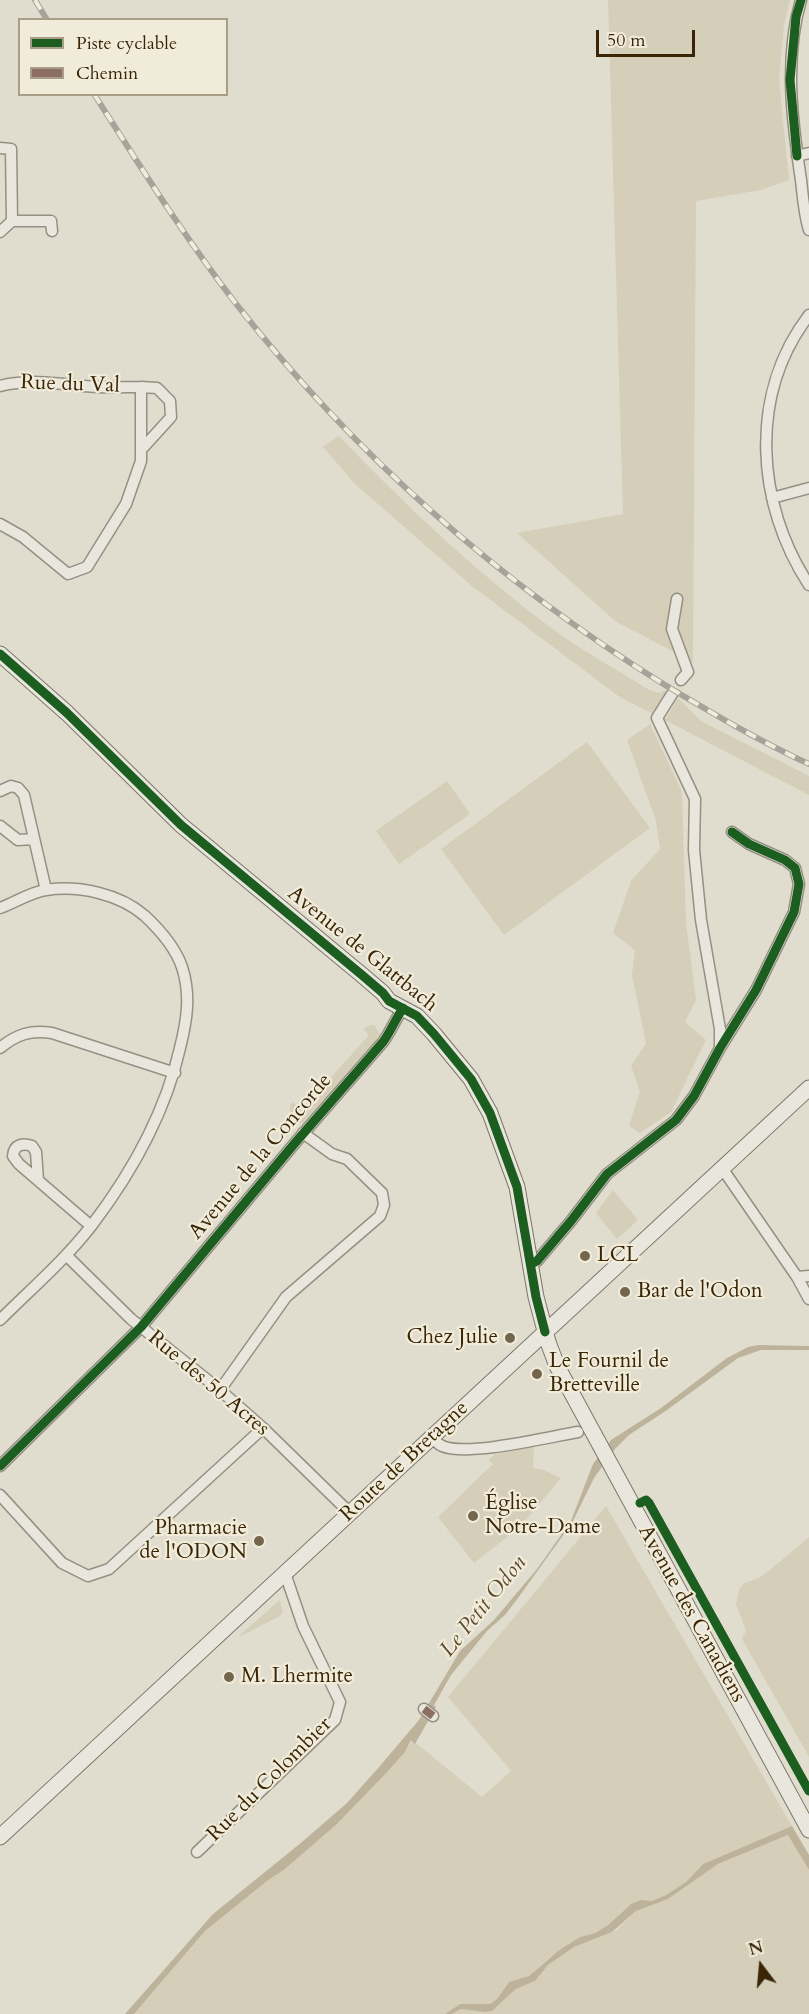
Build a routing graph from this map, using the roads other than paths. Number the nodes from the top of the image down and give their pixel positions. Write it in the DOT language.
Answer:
graph roads {
  1 [pos="801,0"];
  2 [pos="0,148"];
  3 [pos="809,153"];
  4 [pos="797,156"];
  5 [pos="12,221"];
  6 [pos="809,230"];
  7 [pos="52,231"];
  8 [pos="0,232"];
  9 [pos="809,315"];
  10 [pos="0,386"];
  11 [pos="141,387"];
  12 [pos="141,450"];
  13 [pos="809,488"];
  14 [pos="772,498"];
  15 [pos="0,524"];
  16 [pos="809,585"];
  17 [pos="677,599"];
  18 [pos="0,654"];
  19 [pos="681,681"];
  20 [pos="672,694"];
  21 [pos="0,791"];
  22 [pos="0,826"];
  23 [pos="732,832"];
  24 [pos="34,839"];
  25 [pos="46,890"];
  26 [pos="0,908"];
  27 [pos="403,1008"];
  28 [pos="0,1048"];
  29 [pos="720,1048"];
  30 [pos="175,1073"];
  31 [pos="809,1088"];
  32 [pos="303,1133"];
  33 [pos="722,1168"];
  34 [pos="38,1180"];
  35 [pos="91,1226"];
  36 [pos="66,1256"];
  37 [pos="531,1264"];
  38 [pos="809,1276"];
  39 [pos="797,1277"];
  40 [pos="809,1299"];
  41 [pos="0,1320"];
  42 [pos="141,1327"];
  43 [pos="545,1332"];
  44 [pos="220,1390"];
  45 [pos="263,1428"];
  46 [pos="578,1432"];
  47 [pos="432,1437"];
  48 [pos="3,1463"];
  49 [pos="0,1496"];
  50 [pos="350,1513"];
  51 [pos="285,1573"];
  52 [pos="424,1708"];
  53 [pos="433,1716"];
  54 [pos="809,1830"];
  55 [pos="0,1837"];
  56 [pos="197,1852"];
  1 -- 4 [label="street"];
  2 -- 5 [label="street"];
  3 -- 4 [label="street"];
  4 -- 6 [label="street"];
  5 -- 7 [label="street"];
  5 -- 8 [label="street"];
  9 -- 14 [label="street"];
  10 -- 11 [label="street, Rue du Val"];
  11 -- 12 [label="street, Rue du Val"];
  11 -- 12 [label="street, Rue du Val"];
  12 -- 15 [label="street, Rue du Val"];
  13 -- 14 [label="street"];
  14 -- 16 [label="street"];
  17 -- 19 [label="street"];
  18 -- 27 [label="main road, Avenue de Glattbach"];
  20 -- 29 [label="street"];
  21 -- 24 [label="street"];
  22 -- 24 [label="street"];
  23 -- 29 [label="street"];
  24 -- 25 [label="street"];
  25 -- 26 [label="street"];
  25 -- 30 [label="street"];
  27 -- 32 [label="street, Avenue de la Concorde"];
  27 -- 37 [label="main road, Avenue de Glattbach"];
  28 -- 30 [label="street"];
  29 -- 37 [label="street"];
  30 -- 35 [label="street"];
  31 -- 33 [label="main road, Route de Bretagne"];
  32 -- 42 [label="street, Avenue de la Concorde"];
  32 -- 44 [label="street"];
  33 -- 39 [label="street"];
  33 -- 43 [label="main road, Route de Bretagne"];
  34 -- 35 [label="street"];
  35 -- 36 [label="street"];
  36 -- 41 [label="street"];
  36 -- 42 [label="street, Rue des 50 Acres"];
  37 -- 43 [label="main road, Avenue de Glattbach"];
  38 -- 39 [label="street"];
  39 -- 40 [label="street"];
  42 -- 44 [label="street, Rue des 50 Acres"];
  42 -- 48 [label="street, Avenue de la Concorde"];
  43 -- 47 [label="main road, Route de Bretagne"];
  43 -- 54 [label="main road, Avenue des Canadiens"];
  44 -- 45 [label="street, Rue des 50 Acres"];
  45 -- 49 [label="street"];
  45 -- 50 [label="street, Rue des 50 Acres"];
  46 -- 47 [label="street"];
  47 -- 50 [label="main road, Route de Bretagne"];
  50 -- 51 [label="main road, Route de Bretagne"];
  51 -- 55 [label="main road, Route de Bretagne"];
  51 -- 56 [label="street, Rue du Colombier"];
  52 -- 53 [label="street"];
}
